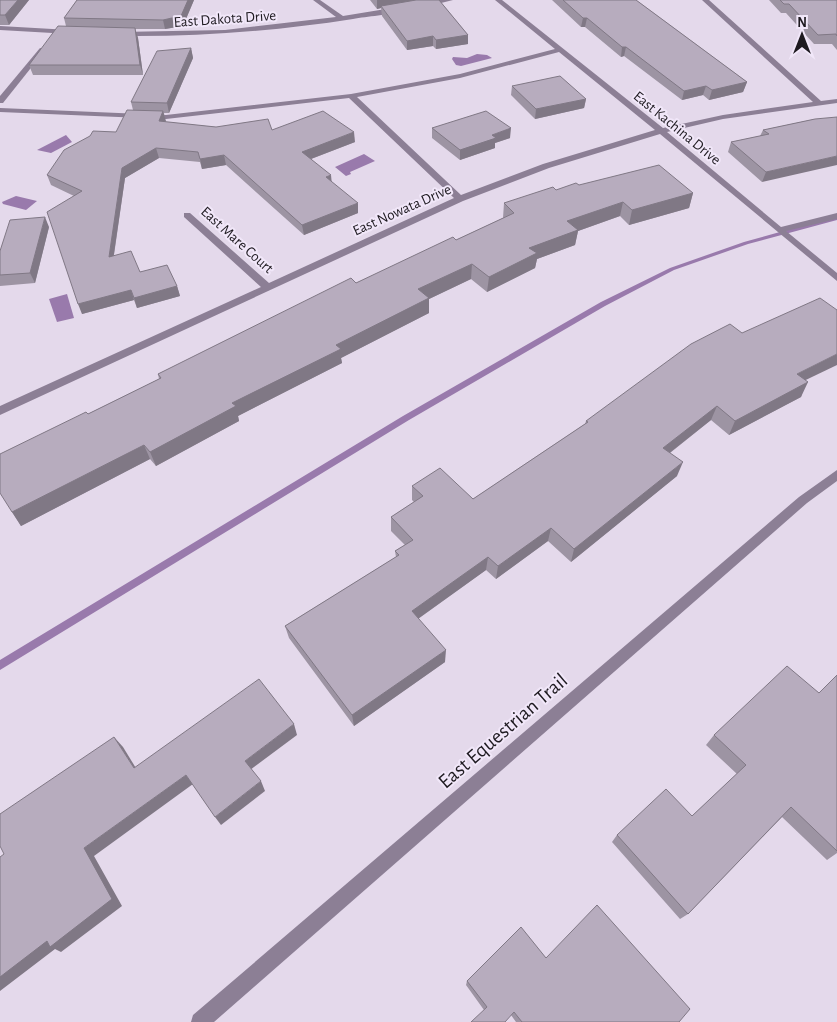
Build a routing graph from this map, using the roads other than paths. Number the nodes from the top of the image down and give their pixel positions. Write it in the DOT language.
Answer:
graph roads {
  1 [pos="316,0"];
  2 [pos="450,0"];
  3 [pos="498,0"];
  4 [pos="705,0"];
  5 [pos="421,5"];
  6 [pos="411,7"];
  7 [pos="342,19"];
  8 [pos="0,28"];
  9 [pos="57,31"];
  10 [pos="82,33"];
  11 [pos="108,34"];
  12 [pos="560,50"];
  13 [pos="351,96"];
  14 [pos="0,101"];
  15 [pos="837,101"];
  16 [pos="819,103"];
  17 [pos="0,110"];
  18 [pos="661,131"];
  19 [pos="460,199"];
  20 [pos="186,215"];
  21 [pos="837,216"];
  22 [pos="779,230"];
  23 [pos="837,278"];
  24 [pos="267,287"];
  25 [pos="0,411"];
  26 [pos="837,476"];
  27 [pos="200,1022"];
  1 -- 7 [label="street"];
  2 -- 5 [label="street"];
  3 -- 12 [label="street, East Kachina Drive"];
  4 -- 16 [label="street"];
  6 -- 7 [label="street, East Dakota Drive"];
  7 -- 11 [label="street, East Dakota Drive"];
  8 -- 9 [label="street"];
  9 -- 10 [label="street"];
  9 -- 14 [label="street"];
  12 -- 13 [label="street"];
  12 -- 18 [label="street, East Kachina Drive"];
  13 -- 17 [label="street"];
  13 -- 19 [label="street"];
  15 -- 16 [label="street, East Nowata Drive"];
  16 -- 18 [label="street, East Nowata Drive"];
  18 -- 19 [label="street, East Nowata Drive"];
  18 -- 22 [label="street, East Kachina Drive"];
  19 -- 24 [label="street, East Nowata Drive"];
  20 -- 24 [label="street, East Mare Court"];
  21 -- 22 [label="street"];
  22 -- 23 [label="street, East Kachina Drive"];
  24 -- 25 [label="street, East Nowata Drive"];
  26 -- 27 [label="street, East Equestrian Trail"];
}
